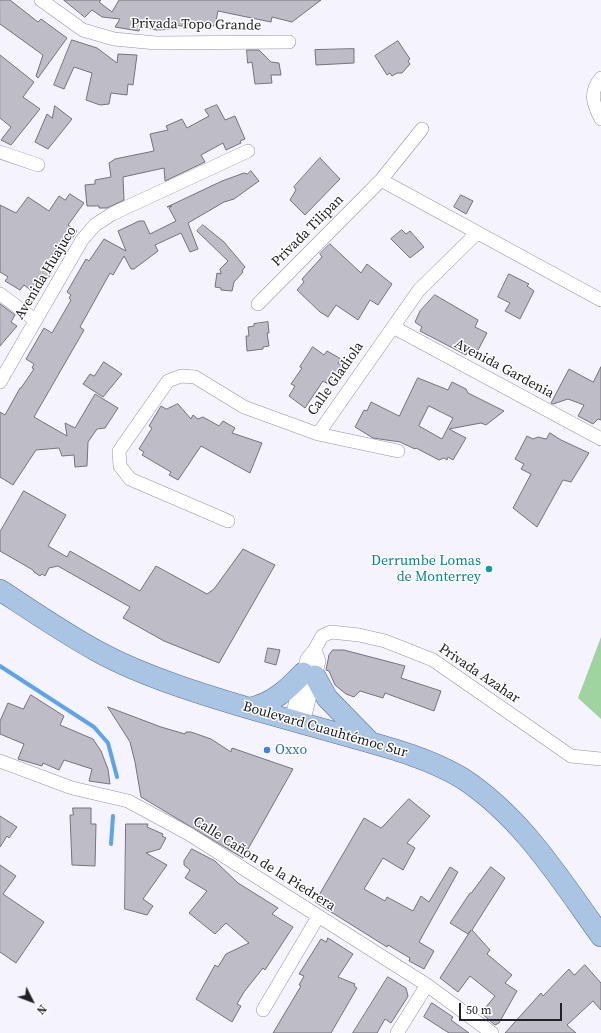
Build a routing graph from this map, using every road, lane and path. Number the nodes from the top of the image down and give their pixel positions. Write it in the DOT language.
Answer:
graph roads {
  1 [pos="40,0"];
  2 [pos="289,42"];
  3 [pos="601,78"];
  4 [pos="601,119"];
  5 [pos="422,129"];
  6 [pos="248,151"];
  7 [pos="0,152"];
  8 [pos="38,165"];
  9 [pos="381,180"];
  10 [pos="477,233"];
  11 [pos="0,294"];
  12 [pos="601,300"];
  13 [pos="258,304"];
  14 [pos="35,320"];
  15 [pos="392,327"];
  16 [pos="0,382"];
  17 [pos="318,434"];
  18 [pos="601,439"];
  19 [pos="398,451"];
  20 [pos="228,521"];
  21 [pos="0,590"];
  22 [pos="309,674"];
  23 [pos="250,708"];
  24 [pos="297,722"];
  25 [pos="370,742"];
  26 [pos="601,759"];
  27 [pos="0,761"];
  28 [pos="318,916"];
  29 [pos="601,936"];
  30 [pos="427,985"];
  31 [pos="263,1010"];
  32 [pos="397,1033"];
  33 [pos="492,1033"];
  1 -- 2 [label="street, Privada Topo Grande"];
  3 -- 4 [label="street"];
  5 -- 9 [label="street, Privada Tilipan"];
  6 -- 14 [label="street, Avenida Huajuco"];
  7 -- 8 [label="street"];
  9 -- 10 [label="street"];
  9 -- 13 [label="street, Privada Tilipan"];
  10 -- 12 [label="street"];
  10 -- 15 [label="street, Calle Gladiola"];
  11 -- 14 [label="street"];
  14 -- 16 [label="street, Avenida Huajuco"];
  15 -- 17 [label="street, Calle Gladiola"];
  15 -- 18 [label="street, Avenida Gardenia"];
  17 -- 19 [label="street"];
  17 -- 20 [label="street, Calle Gladiola"];
  21 -- 23 [label="main road, Boulevard Cuauhtémoc Sur"];
  22 -- 23 [label="main road"];
  22 -- 24 [label="street, Privada Azahar"];
  22 -- 25 [label="main road"];
  22 -- 26 [label="street, Privada Azahar"];
  23 -- 24 [label="main road, Boulevard Cuauhtémoc Sur"];
  24 -- 25 [label="main road, Boulevard Cuauhtémoc Sur"];
  25 -- 29 [label="main road, Boulevard Cuauhtémoc Sur"];
  27 -- 28 [label="street, Calle Cañon de la Piedrera"];
  28 -- 30 [label="street, Calle Cañon de la Piedrera"];
  28 -- 31 [label="street"];
  30 -- 32 [label="street"];
  30 -- 33 [label="street, Calle Cañon de la Piedrera"];
}
